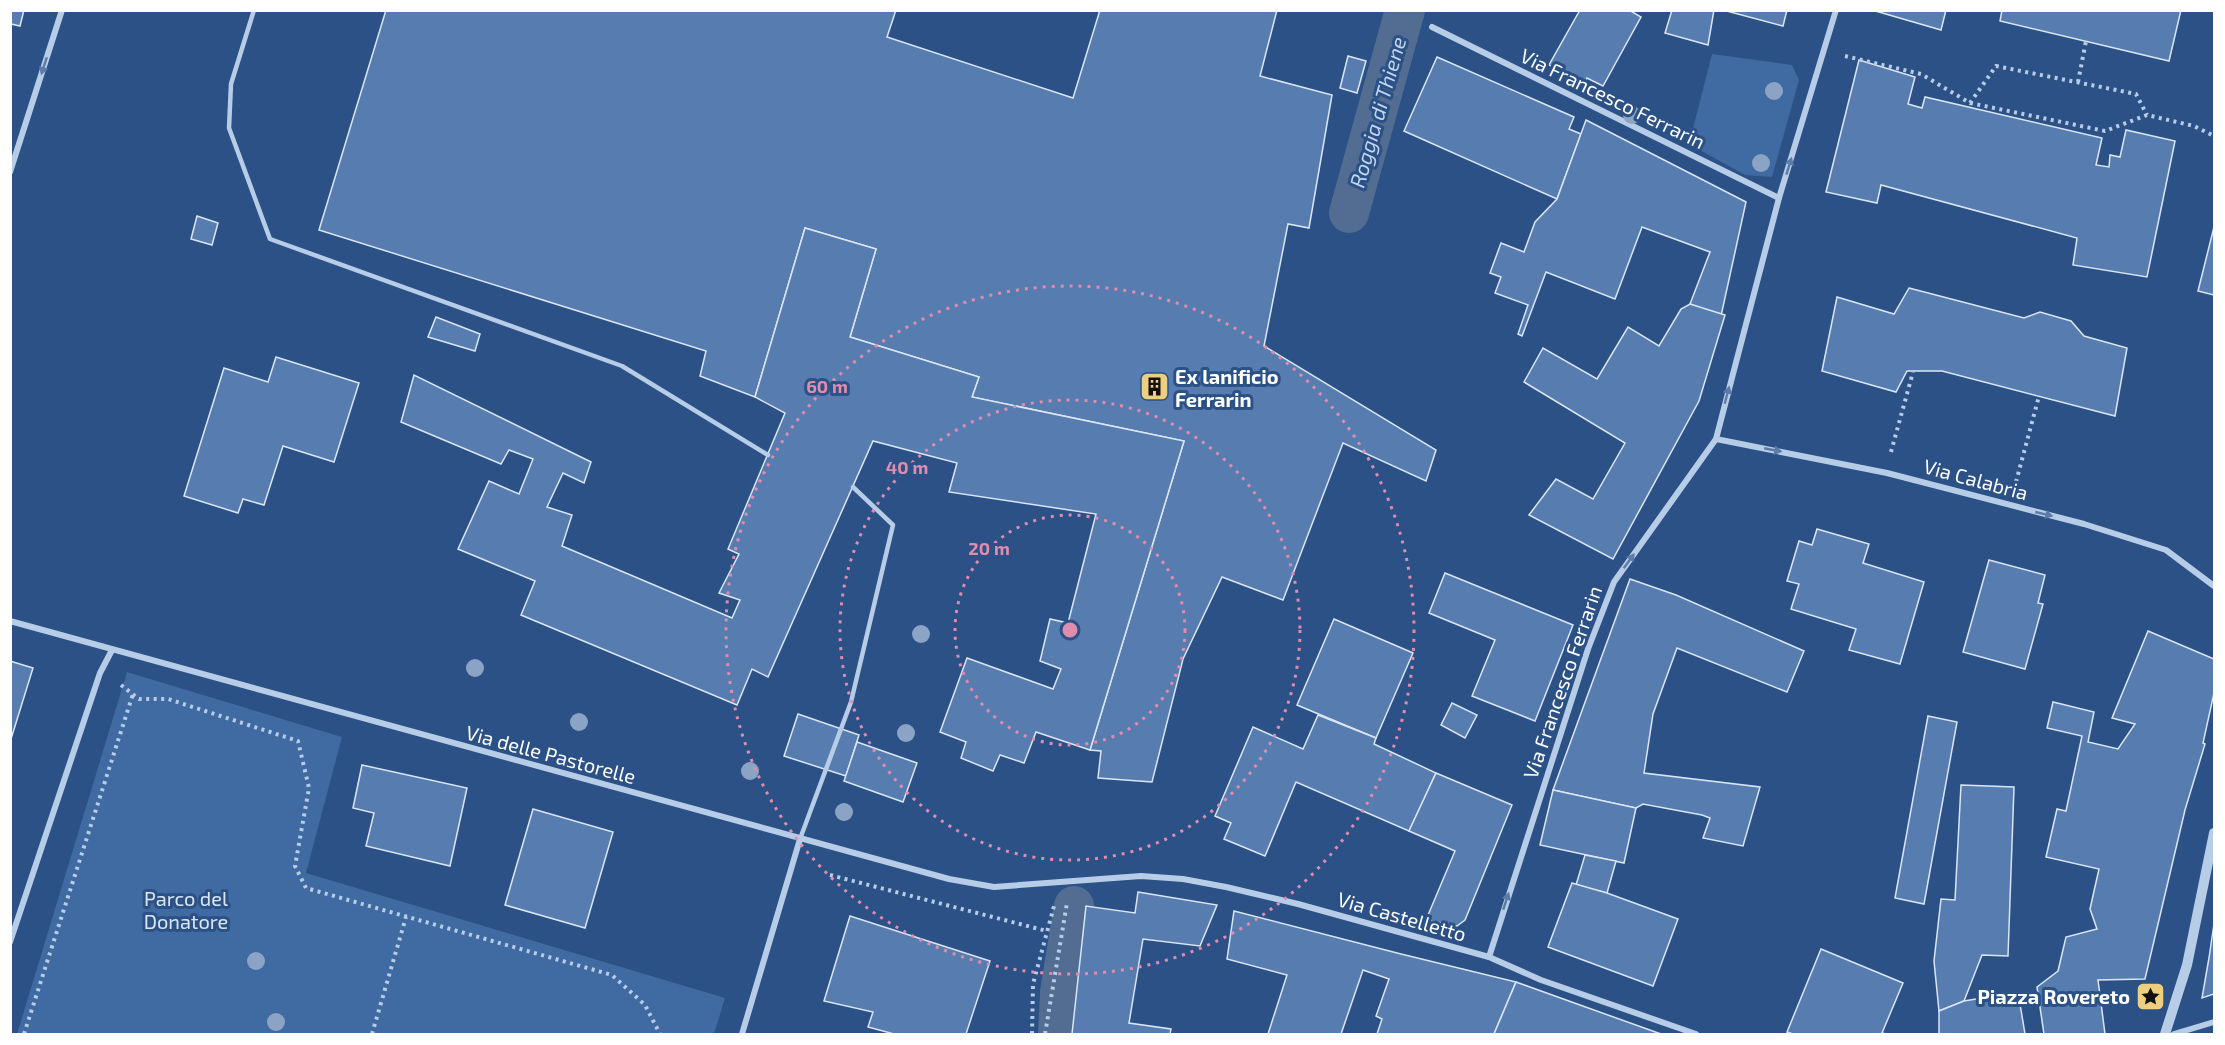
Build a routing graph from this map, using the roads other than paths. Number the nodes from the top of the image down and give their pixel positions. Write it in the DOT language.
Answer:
graph roads {
  1 [pos="62,10"];
  2 [pos="254,10"];
  3 [pos="1836,10"];
  4 [pos="1432,27"];
  5 [pos="10,172"];
  6 [pos="1779,198"];
  7 [pos="1716,439"];
  8 [pos="768,455"];
  9 [pos="853,487"];
  10 [pos="2214,586"];
  11 [pos="10,621"];
  12 [pos="112,650"];
  13 [pos="2214,833"];
  14 [pos="800,839"];
  15 [pos="1088,881"];
  16 [pos="10,942"];
  17 [pos="1489,957"];
  18 [pos="2214,1022"];
  19 [pos="742,1035"];
  20 [pos="1696,1035"];
  21 [pos="2165,1035"];
  22 [pos="2174,1035"];
  1 -- 5 [label="street, one-way"];
  2 -- 8 [label="lane"];
  6 -- 3 [label="street, Via Francesco Ferrarin, one-way"];
  4 -- 6 [label="street, Via Francesco Ferrarin"];
  7 -- 6 [label="street, Via Francesco Ferrarin, one-way"];
  7 -- 10 [label="street, Via Calabria, one-way"];
  17 -- 7 [label="street, Via Francesco Ferrarin, one-way"];
  9 -- 14 [label="lane"];
  11 -- 12 [label="street, Via delle Pastorelle"];
  12 -- 14 [label="street, Via delle Pastorelle"];
  12 -- 16 [label="street"];
  13 -- 21 [label="street"];
  14 -- 15 [label="street, Via delle Pastorelle"];
  14 -- 19 [label="street"];
  15 -- 17 [label="street, Via Castelletto"];
  17 -- 20 [label="street, Via Castelletto"];
  18 -- 22 [label="street"];
}
